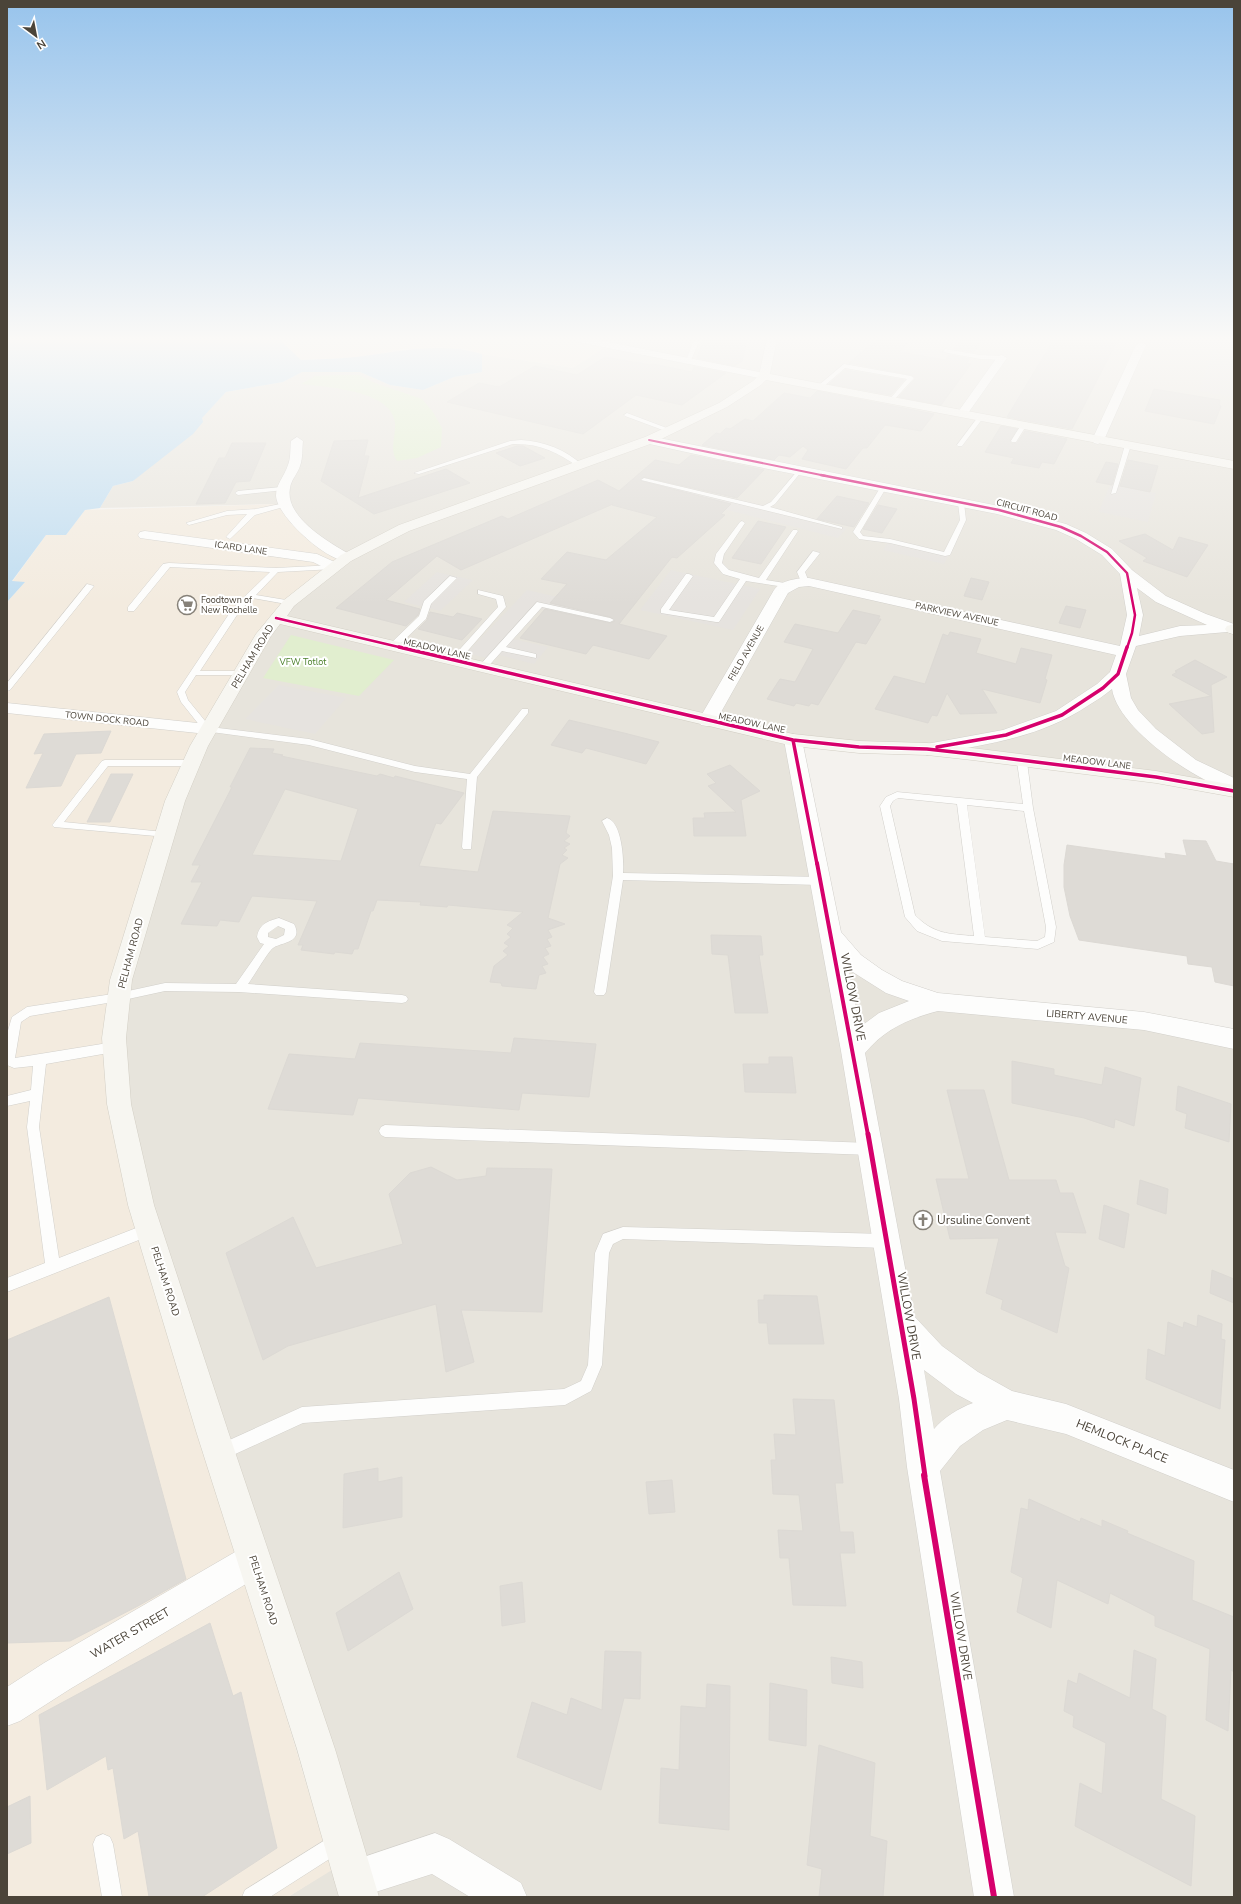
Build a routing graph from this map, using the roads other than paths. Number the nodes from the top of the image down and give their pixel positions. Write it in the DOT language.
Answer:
graph roads {
  1 [pos="662,428"];
  2 [pos="676,428"];
  3 [pos="973,428"];
  4 [pos="1022,428"];
  5 [pos="1033,428"];
  6 [pos="1103,428"];
  7 [pos="670,431"];
  8 [pos="649,440"];
  9 [pos="1098,440"];
  10 [pos="297,441"];
  11 [pos="1014,441"];
  12 [pos="960,445"];
  13 [pos="1128,445"];
  14 [pos="579,465"];
  15 [pos="1234,466"];
  16 [pos="800,471"];
  17 [pos="417,473"];
  18 [pos="644,480"];
  19 [pos="883,488"];
  20 [pos="282,489"];
  21 [pos="1113,493"];
  22 [pos="238,494"];
  23 [pos="961,504"];
  24 [pos="285,505"];
  25 [pos="764,508"];
  26 [pos="256,510"];
  27 [pos="188,523"];
  28 [pos="742,523"];
  29 [pos="840,528"];
  30 [pos="794,532"];
  31 [pos="145,536"];
  32 [pos="230,537"];
  33 [pos="816,553"];
  34 [pos="346,558"];
  35 [pos="334,567"];
  36 [pos="276,570"];
  37 [pos="1127,573"];
  38 [pos="689,576"];
  39 [pos="453,578"];
  40 [pos="744,578"];
  41 [pos="761,581"];
  42 [pos="805,582"];
  43 [pos="90,586"];
  44 [pos="788,586"];
  45 [pos="481,592"];
  46 [pos="250,596"];
  47 [pos="131,609"];
  48 [pos="283,611"];
  49 [pos="610,620"];
  50 [pos="1233,629"];
  51 [pos="392,647"];
  52 [pos="500,648"];
  53 [pos="1127,648"];
  54 [pos="533,656"];
  55 [pos="454,661"];
  56 [pos="482,668"];
  57 [pos="193,672"];
  58 [pos="241,673"];
  59 [pos="1118,674"];
  60 [pos="7,688"];
  61 [pos="7,708"];
  62 [pos="525,711"];
  63 [pos="707,721"];
  64 [pos="207,729"];
  65 [pos="793,740"];
  66 [pos="927,749"];
  67 [pos="1022,762"];
  68 [pos="191,763"];
  69 [pos="472,777"];
  70 [pos="1234,786"];
  71 [pos="1234,791"];
  72 [pos="962,802"];
  73 [pos="1028,808"];
  74 [pos="607,821"];
  75 [pos="164,835"];
  76 [pos="467,847"];
  77 [pos="618,876"];
  78 [pos="820,881"];
  79 [pos="830,934"];
  80 [pos="980,940"];
  81 [pos="271,943"];
  82 [pos="240,988"];
  83 [pos="600,992"];
  84 [pos="119,997"];
  85 [pos="402,999"];
  86 [pos="938,1002"];
  87 [pos="1234,1039"];
  88 [pos="114,1047"];
  89 [pos="853,1051"];
  90 [pos="40,1060"];
  91 [pos="38,1094"];
  92 [pos="7,1101"];
  93 [pos="385,1131"];
  94 [pos="870,1150"];
  95 [pos="149,1229"];
  96 [pos="885,1241"];
  97 [pos="53,1267"];
  98 [pos="7,1285"];
  99 [pos="899,1321"];
  100 [pos="1007,1405"];
  101 [pos="220,1453"];
  102 [pos="923,1467"];
  103 [pos="1234,1486"];
  104 [pos="254,1560"];
  105 [pos="7,1708"];
  106 [pos="342,1839"];
  107 [pos="103,1844"];
  108 [pos="356,1888"];
  109 [pos="112,1897"];
  110 [pos="252,1897"];
  111 [pos="508,1897"];
  112 [pos="994,1897"];
  1 -- 7 [label="lane"];
  2 -- 7 [label="main road, PELHAM ROAD"];
  3 -- 12 [label="lane"];
  4 -- 11 [label="lane"];
  5 -- 9 [label="main road"];
  6 -- 9 [label="street"];
  7 -- 8 [label="main road, PELHAM ROAD"];
  8 -- 14 [label="main road, PELHAM ROAD"];
  8 -- 16 [label="street, CIRCUIT ROAD"];
  9 -- 13 [label="main road"];
  10 -- 20 [label="street"];
  13 -- 15 [label="main road"];
  13 -- 21 [label="lane"];
  14 -- 17 [label="lane"];
  14 -- 34 [label="main road, PELHAM ROAD"];
  16 -- 19 [label="street, CIRCUIT ROAD"];
  16 -- 25 [label="lane"];
  18 -- 25 [label="lane"];
  19 -- 23 [label="street, CIRCUIT ROAD"];
  19 -- 23 [label="lane"];
  20 -- 22 [label="lane"];
  20 -- 24 [label="street"];
  23 -- 37 [label="street, CIRCUIT ROAD"];
  24 -- 26 [label="lane"];
  24 -- 34 [label="street"];
  25 -- 29 [label="lane"];
  26 -- 27 [label="lane"];
  26 -- 32 [label="lane"];
  28 -- 40 [label="lane"];
  30 -- 41 [label="lane"];
  31 -- 35 [label="street, ICARD LANE"];
  33 -- 42 [label="lane"];
  34 -- 35 [label="main road, PELHAM ROAD"];
  35 -- 36 [label="lane"];
  35 -- 48 [label="main road, PELHAM ROAD"];
  36 -- 46 [label="lane"];
  36 -- 47 [label="lane"];
  37 -- 50 [label="street, CIRCUIT ROAD"];
  37 -- 53 [label="street"];
  38 -- 40 [label="lane"];
  39 -- 51 [label="lane"];
  40 -- 41 [label="lane"];
  41 -- 44 [label="lane"];
  42 -- 44 [label="street, PARKVIEW AVENUE"];
  42 -- 53 [label="street, PARKVIEW AVENUE"];
  43 -- 60 [label="lane"];
  44 -- 63 [label="street, FIELD AVENUE"];
  45 -- 55 [label="lane"];
  46 -- 48 [label="lane"];
  46 -- 57 [label="lane"];
  48 -- 51 [label="main road, MEADOW LANE"];
  48 -- 58 [label="main road, PELHAM ROAD"];
  49 -- 52 [label="lane"];
  50 -- 53 [label="street"];
  51 -- 55 [label="main road, MEADOW LANE"];
  52 -- 54 [label="lane"];
  52 -- 56 [label="lane"];
  53 -- 59 [label="street"];
  55 -- 56 [label="main road, MEADOW LANE"];
  56 -- 63 [label="main road, MEADOW LANE"];
  57 -- 58 [label="lane"];
  57 -- 64 [label="lane"];
  58 -- 64 [label="main road, PELHAM ROAD"];
  59 -- 66 [label="street"];
  59 -- 70 [label="street"];
  61 -- 64 [label="street, TOWN DOCK ROAD"];
  62 -- 69 [label="lane"];
  63 -- 65 [label="main road, MEADOW LANE"];
  64 -- 68 [label="main road, PELHAM ROAD"];
  64 -- 69 [label="lane"];
  65 -- 66 [label="main road, MEADOW LANE"];
  65 -- 78 [label="street, WILLOW DRIVE"];
  66 -- 67 [label="main road, MEADOW LANE"];
  67 -- 71 [label="main road, MEADOW LANE"];
  67 -- 73 [label="lane"];
  68 -- 75 [label="main road, PELHAM ROAD"];
  68 -- 75 [label="lane"];
  69 -- 76 [label="lane"];
  72 -- 73 [label="lane"];
  72 -- 80 [label="lane"];
  72 -- 80 [label="lane"];
  73 -- 80 [label="lane"];
  74 -- 77 [label="lane"];
  75 -- 84 [label="main road, PELHAM ROAD"];
  77 -- 78 [label="lane"];
  77 -- 83 [label="lane"];
  78 -- 79 [label="street, WILLOW DRIVE"];
  79 -- 86 [label="street, LIBERTY AVENUE"];
  79 -- 89 [label="street, WILLOW DRIVE"];
  81 -- 82 [label="lane"];
  82 -- 84 [label="lane"];
  82 -- 85 [label="lane"];
  84 -- 88 [label="main road, PELHAM ROAD"];
  84 -- 90 [label="lane"];
  86 -- 87 [label="street, LIBERTY AVENUE"];
  86 -- 89 [label="street, LIBERTY AVENUE"];
  88 -- 90 [label="lane"];
  88 -- 95 [label="main road, PELHAM ROAD"];
  89 -- 94 [label="street, WILLOW DRIVE"];
  90 -- 91 [label="lane"];
  91 -- 92 [label="lane"];
  91 -- 97 [label="lane"];
  93 -- 94 [label="lane"];
  94 -- 96 [label="street, WILLOW DRIVE"];
  95 -- 97 [label="lane"];
  95 -- 101 [label="main road, PELHAM ROAD"];
  96 -- 99 [label="street, WILLOW DRIVE"];
  96 -- 101 [label="lane"];
  97 -- 98 [label="lane"];
  99 -- 100 [label="street, HEMLOCK PLACE"];
  99 -- 102 [label="street, WILLOW DRIVE"];
  100 -- 102 [label="street"];
  100 -- 103 [label="street, HEMLOCK PLACE"];
  101 -- 104 [label="main road, PELHAM ROAD"];
  102 -- 112 [label="street, WILLOW DRIVE"];
  104 -- 105 [label="street, WATER STREET"];
  104 -- 106 [label="main road, PELHAM ROAD"];
  106 -- 108 [label="main road, PELHAM ROAD"];
  106 -- 110 [label="lane"];
  107 -- 109 [label="lane"];
  108 -- 111 [label="street"];
}
